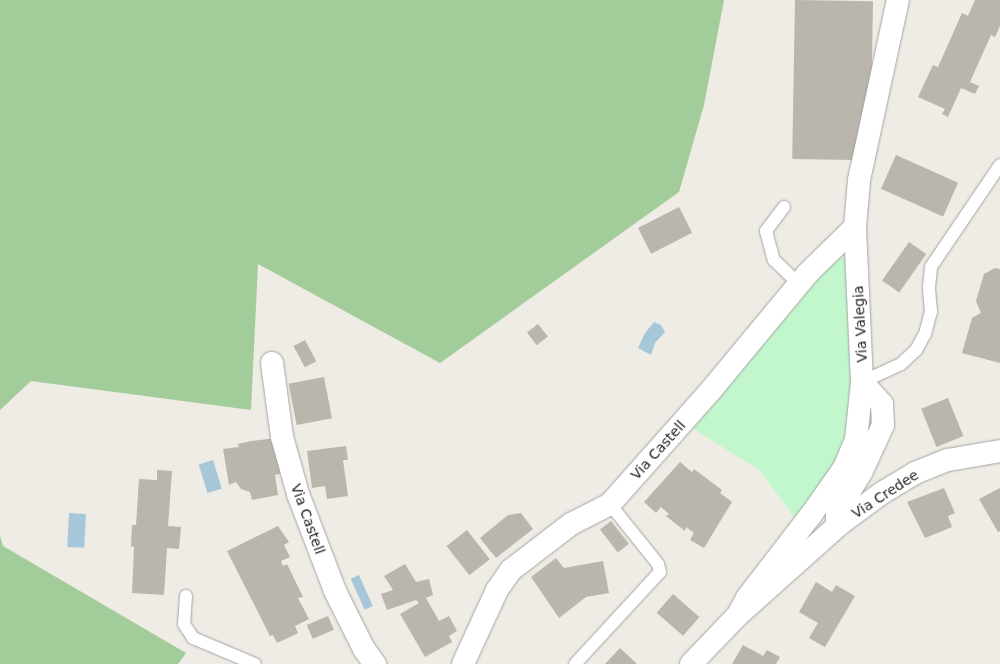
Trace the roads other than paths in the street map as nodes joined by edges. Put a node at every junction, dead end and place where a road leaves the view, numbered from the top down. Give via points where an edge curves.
1 (898, 0) edge
2 (1000, 165) edge
3 (784, 207) dead end
4 (855, 227) junction
5 (799, 284) junction
6 (272, 363) dead end
7 (862, 382) junction
8 (1000, 451) edge
9 (610, 504) junction
10 (841, 523) junction
11 (186, 596) dead end
12 (738, 615) junction
13 (255, 664) edge
14 (375, 664) edge
15 (463, 664) edge
16 (575, 664) edge
17 (691, 664) edge

1 - 4 street, Via Valegia via 859,180
2 - 7 lane via 931,267 931,312 925,334 916,350 901,364
3 - 5 lane via 766,231 774,260
4 - 5 street, Via Castell
4 - 7 street, Via Valegia
5 - 9 street, Via Castell via 712,389
6 - 14 street, Via Castell via 282,437 298,494 335,591 364,649
7 - 10 street, Via Credee via 882,404 883,425 861,473 836,510
7 - 12 street, Via Valegia via 856,440 844,468 747,598
8 - 10 street, Via Credee via 948,460 915,473
9 - 15 street, Via Castell via 571,524 511,570 497,590
9 - 16 lane via 658,564 660,572
10 - 12 street, Via Credee
11 - 13 lane via 184,624 193,638
12 - 17 street

